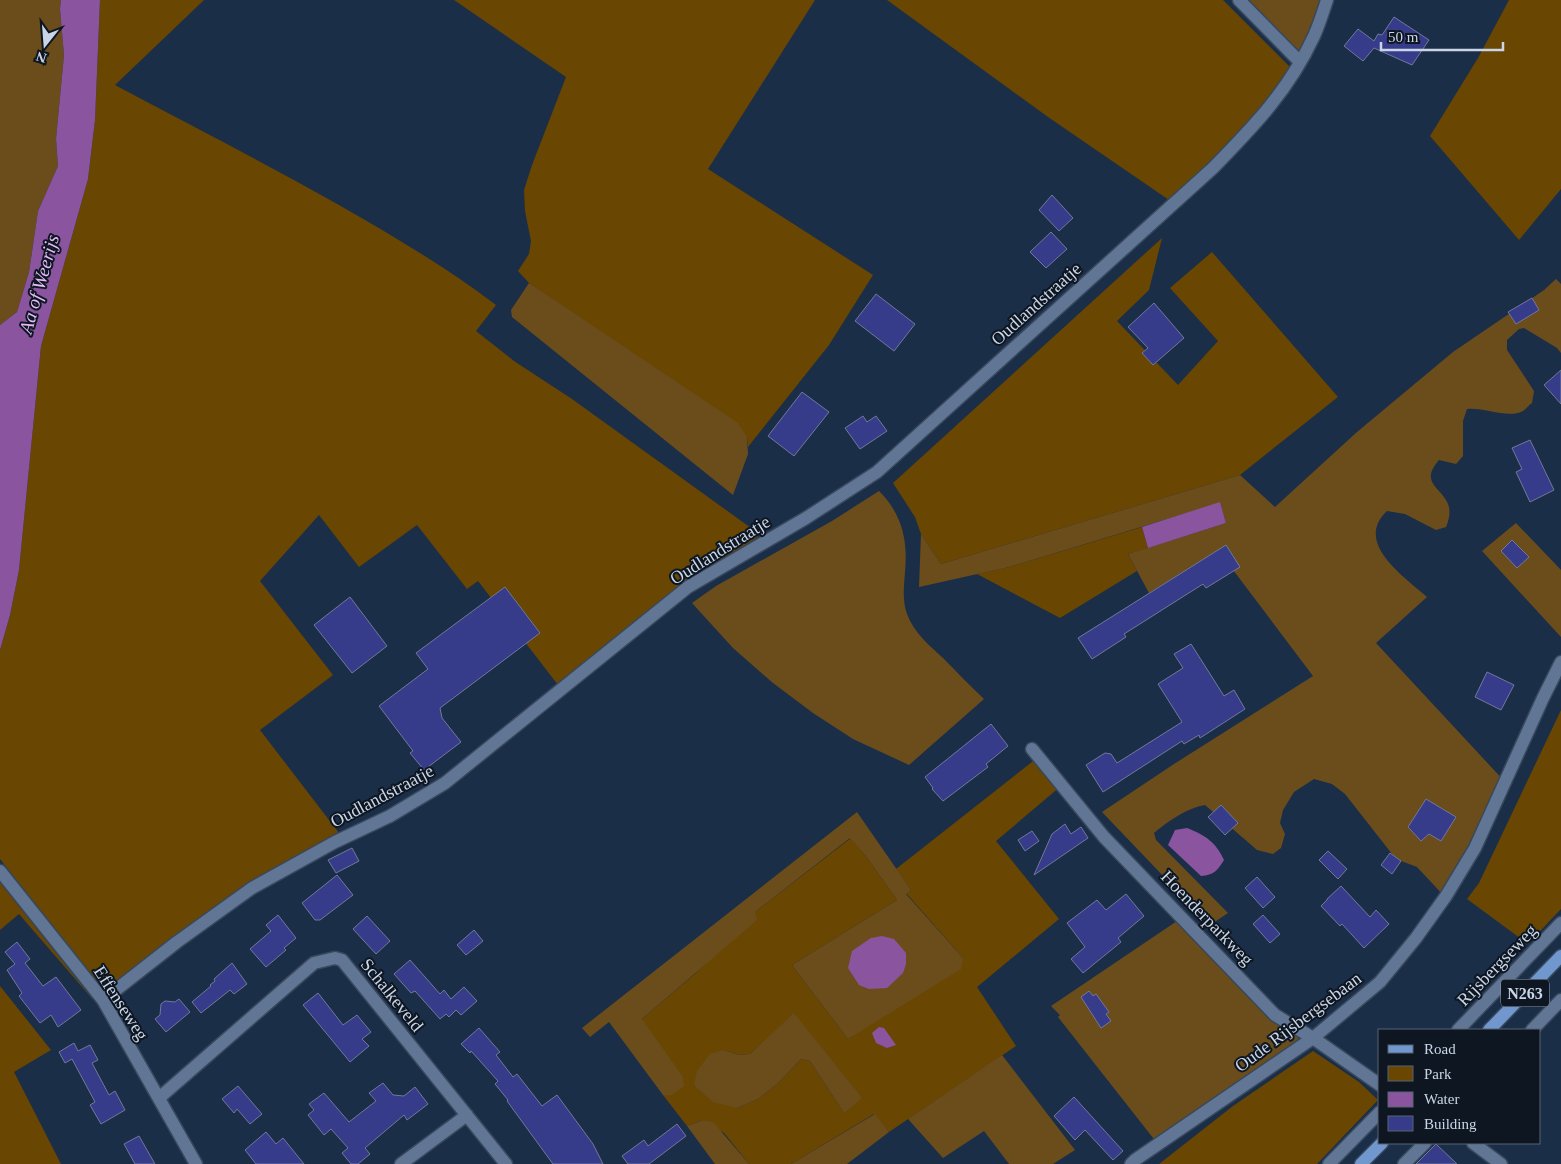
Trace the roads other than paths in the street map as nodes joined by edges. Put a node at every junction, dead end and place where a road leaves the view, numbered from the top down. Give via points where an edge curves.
1 (1240, 0) edge
2 (1327, 0) edge
3 (1300, 62) junction
4 (1561, 662) edge
5 (1032, 749) dead end
6 (0, 871) edge
7 (1561, 923) edge
8 (1561, 956) edge
9 (102, 1000) junction
10 (1561, 1000) edge
11 (1459, 1029) edge
12 (1491, 1029) edge
13 (1533, 1029) edge
14 (1313, 1038) junction
15 (1378, 1084) edge
16 (159, 1098) junction
17 (1378, 1114) edge
18 (467, 1115) junction
19 (1381, 1144) edge
20 (1424, 1144) edge
21 (1474, 1144) edge
22 (196, 1164) edge
23 (401, 1164) edge
24 (506, 1164) edge
25 (1132, 1164) edge
26 (1329, 1164) edge
27 (1361, 1164) edge
28 (1404, 1164) edge
29 (1501, 1164) edge

1 - 3 street
2 - 3 street, Oudlandstraatje via 1315,35
3 - 9 street, Oudlandstraatje via 1283,90 1256,123 1213,168 877,472 688,587 445,783 390,816 252,888
4 - 14 street, Oude Rijsbergsebaan via 1475,848 1446,896 1380,982
5 - 14 street, Hoenderparkweg via 1104,837 1276,1015
6 - 9 street, Effenseweg
7 - 11 street, Rijsbergseweg
8 - 12 main road, N263
9 - 16 street, Effenseweg
10 - 13 street
14 - 15 street, Hoenderparkweg
14 - 25 street, Oude Rijsbergsebaan
16 - 18 street, Schalkeveld via 314,963 335,958 342,960
16 - 22 street, Effenseweg
17 - 26 street
18 - 23 street
18 - 24 street, Schalkeveld
19 - 27 main road
20 - 28 street
21 - 29 street

